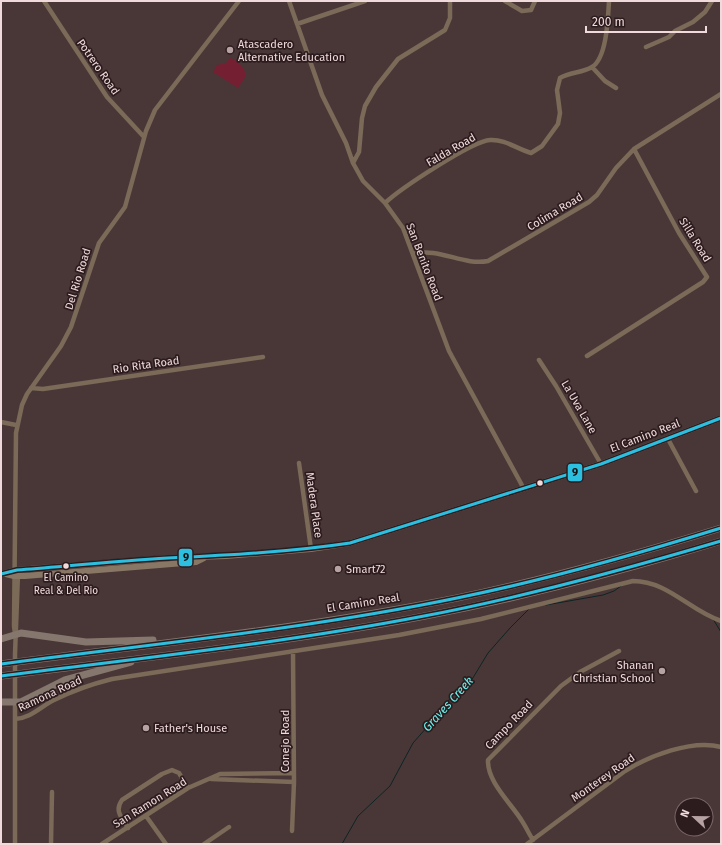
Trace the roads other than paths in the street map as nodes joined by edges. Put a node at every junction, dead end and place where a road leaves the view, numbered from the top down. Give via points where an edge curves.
1 (44, 1) edge
2 (239, 1) edge
3 (289, 1) edge
4 (365, 1) edge
5 (450, 1) edge
6 (505, 1) edge
7 (535, 1) edge
8 (712, 1) edge
9 (609, 4) edge
10 (297, 24) junction
11 (646, 47) dead end
12 (592, 67) junction
13 (616, 88) dead end
14 (721, 94) edge
15 (144, 137) junction
16 (634, 149) junction
17 (353, 163) junction
18 (385, 203) junction
19 (413, 254) junction
20 (587, 356) dead end
21 (263, 357) dead end
22 (539, 360) dead end
23 (31, 388) junction
24 (721, 418) edge
25 (1, 422) edge
26 (16, 425) junction
27 (668, 439) junction
28 (300, 463) dead end
29 (601, 464) junction
30 (524, 489) junction
31 (696, 491) dead end
32 (721, 528) edge
33 (721, 541) edge
34 (311, 549) junction
35 (16, 571) junction
36 (3, 574) edge
37 (721, 621) edge
38 (15, 634) junction
39 (1, 639) edge
40 (186, 639) junction
41 (619, 651) dead end
42 (293, 652) junction
43 (148, 657) junction
44 (1, 664) edge
45 (1, 676) edge
46 (1, 702) edge
47 (15, 703) junction
48 (15, 719) junction
49 (721, 747) edge
50 (294, 774) junction
51 (209, 778) junction
52 (294, 782) junction
53 (188, 788) junction
54 (52, 792) dead end
55 (146, 816) junction
56 (128, 828) junction
57 (229, 828) dead end
58 (292, 831) dead end
59 (533, 840) junction
60 (15, 844) edge
61 (51, 844) edge
62 (102, 844) edge
63 (166, 844) edge
64 (204, 844) edge
65 (527, 844) edge

1 - 15 street, Potrero Road via 107,97
2 - 15 street, Del Rio Road via 161,100
3 - 10 street, San Benito Road
4 - 10 street
5 - 17 street via 450,18 445,30 398,59 376,87 362,112 358,152
6 - 7 street via 525,11 531,10
8 - 11 street via 705,12 693,22
9 - 12 street via 603,51
10 - 17 street, San Benito Road via 322,95
12 - 13 street
12 - 18 street, Falda Road via 560,78 557,90 560,117 542,146 530,152 502,141 482,142 451,158
14 - 16 street, Colima Road
15 - 23 street, Del Rio Road via 125,207 99,243 71,327 61,346
16 - 19 street, Colima Road via 589,202 488,261 474,261 438,253
16 - 20 street, Silla Road via 679,233 708,277
17 - 18 street, San Benito Road via 363,181
18 - 19 street, San Benito Road via 403,228
19 - 30 street, San Benito Road via 449,351
21 - 23 street, Rio Rita Road via 43,389
22 - 29 street, La Uva Lane
23 - 26 street, Del Rio Road
24 - 27 main road, El Camino Real
25 - 26 street
26 - 35 street, Del Rio Road
27 - 29 main road, El Camino Real
27 - 31 street
28 - 34 street, Madera Place
29 - 30 main road, El Camino Real
30 - 34 main road, El Camino Real via 365,539
32 - 40 highway, El Camino Real via 612,561 457,598 357,616
33 - 43 highway via 568,584 459,609 354,628
34 - 35 main road, El Camino Real via 204,558 189,556
35 - 36 main road, El Camino Real
35 - 38 street, Del Rio Road
37 - 42 street, Ramona Road via 659,587 633,581 480,619
38 - 39 highway
38 - 40 highway via 86,642
38 - 47 street, Del Rio Road
40 - 44 highway, El Camino Real
41 - 59 street, Campo Road via 580,672 561,686 488,760 488,768 494,779
42 - 48 street, Ramona Road via 269,653 112,679 72,692 26,717
42 - 50 street, Conejo Road
43 - 45 highway
43 - 47 highway via 65,680
46 - 47 highway
47 - 48 street, Del Rio Road
48 - 60 street, Del Rio Road
49 - 59 street, Monterey Road via 700,745 641,761
50 - 51 street, San Ramon Road via 234,773
50 - 52 street, Conejo Road
51 - 52 street
51 - 53 street, San Ramon Road
52 - 58 street, Conejo Road
53 - 55 street, San Ramon Road
53 - 56 street via 179,773 172,770 122,800 118,812
54 - 61 street
55 - 56 street, San Ramon Road
55 - 63 street
56 - 62 street, San Ramon Road
57 - 64 street
59 - 65 street, Monterey Road

